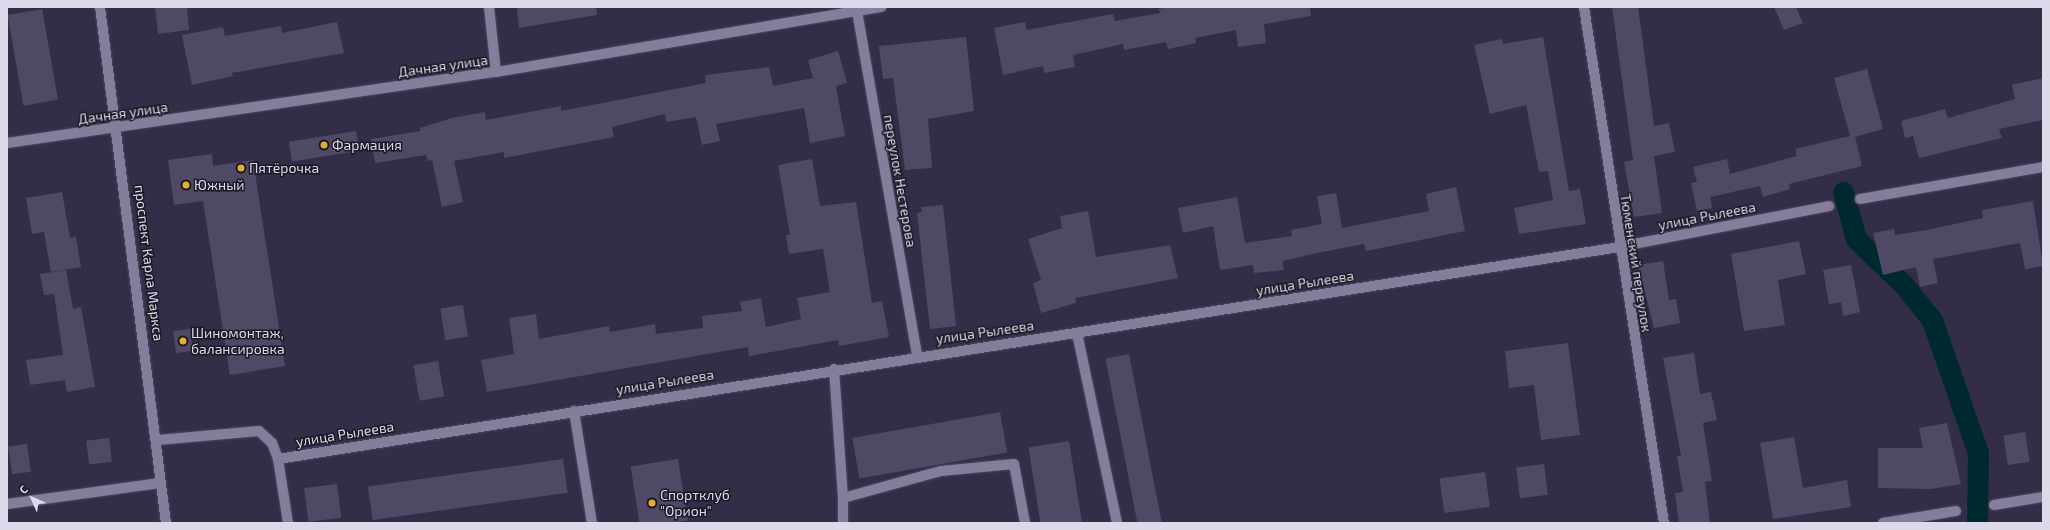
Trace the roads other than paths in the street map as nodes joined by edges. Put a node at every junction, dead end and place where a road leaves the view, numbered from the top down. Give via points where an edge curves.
1 (100, 7) edge
2 (489, 7) edge
3 (882, 7) edge
4 (1584, 7) edge
5 (857, 11) junction
6 (496, 72) junction
7 (118, 128) junction
8 (7, 143) edge
9 (2043, 167) edge
10 (1860, 199) dead end
11 (1829, 206) dead end
12 (1619, 247) junction
13 (1076, 333) junction
14 (916, 356) junction
15 (834, 369) junction
16 (574, 411) junction
17 (158, 440) junction
18 (278, 459) junction
19 (160, 483) junction
20 (2043, 497) edge
21 (843, 498) junction
22 (7, 504) edge
23 (1994, 505) dead end
24 (1956, 511) dead end
25 (166, 523) edge
26 (288, 523) edge
27 (592, 523) edge
28 (843, 523) edge
29 (1024, 523) edge
30 (1117, 523) edge
31 (1664, 523) edge
32 (1883, 523) edge

1 - 7 street, проспект Карла Маркса
2 - 6 street
3 - 5 street, Дачная улица
4 - 12 street, Тюменский переулок
5 - 6 street, Дачная улица
5 - 14 street, переулок Нестерова
6 - 7 street, Дачная улица
7 - 8 street, Дачная улица
7 - 17 street, проспект Карла Маркса
9 - 10 street
11 - 12 street, улица Рылеева
12 - 13 street, улица Рылеева
12 - 31 street, Тюменский переулок
13 - 14 street, улица Рылеева
13 - 30 street
14 - 15 street, улица Рылеева
15 - 16 street, улица Рылеева
15 - 21 street
16 - 18 street, улица Рылеева
16 - 27 street
17 - 18 street via 259,431 272,443
17 - 19 street, проспект Карла Маркса
18 - 26 street
19 - 22 street
19 - 25 street, проспект Карла Маркса
20 - 23 street
21 - 28 street
21 - 29 street via 941,471 1014,464
24 - 32 street

